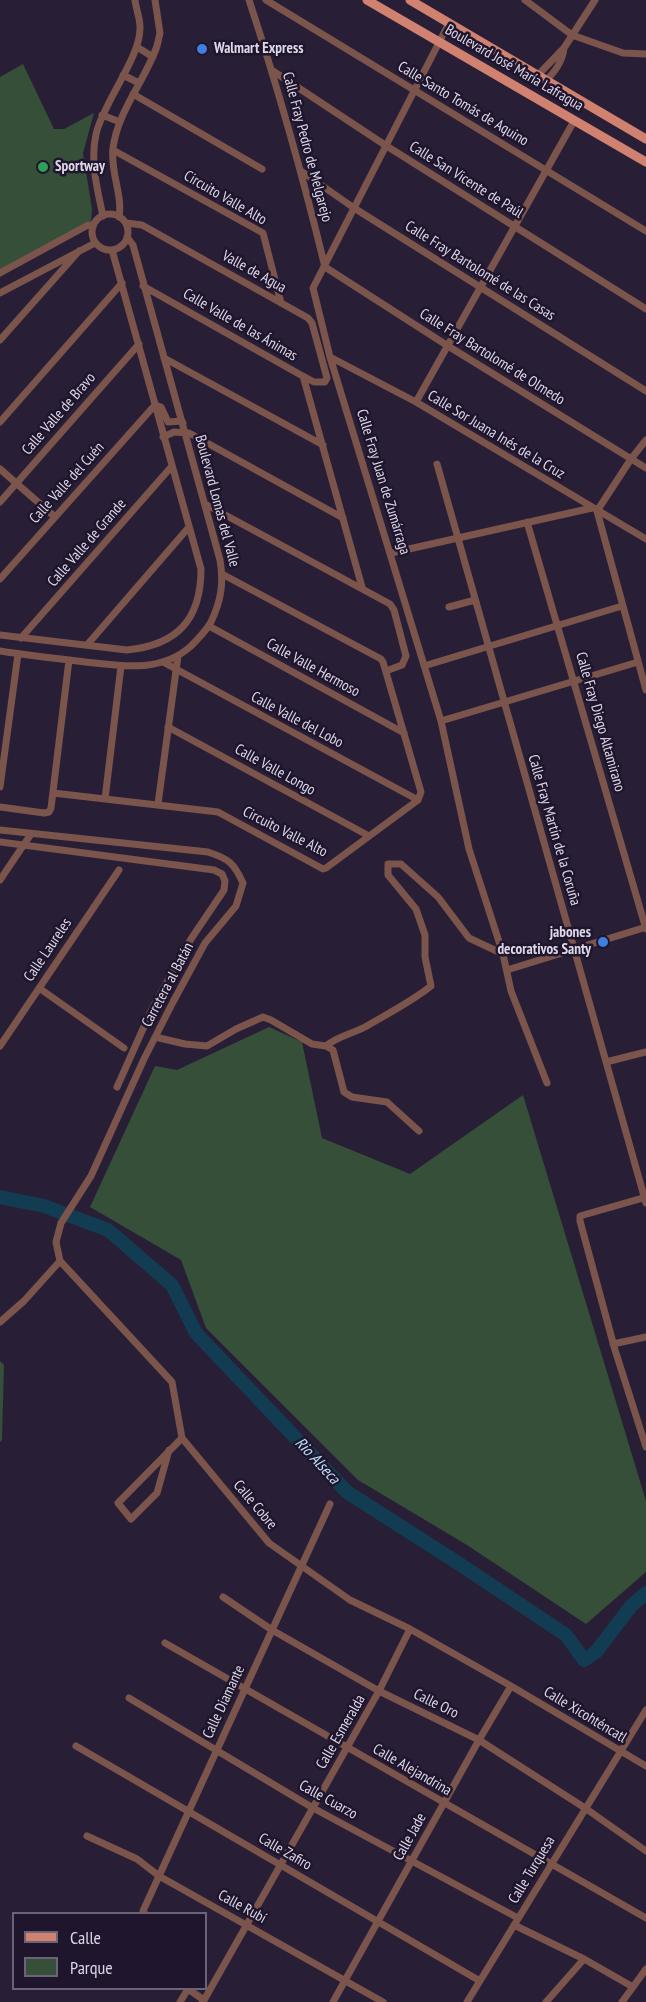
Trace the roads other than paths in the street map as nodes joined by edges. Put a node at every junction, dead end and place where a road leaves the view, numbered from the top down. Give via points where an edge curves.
1 (135, 0) edge
2 (155, 0) edge
3 (249, 0) edge
4 (266, 0) edge
5 (367, 0) edge
6 (410, 0) edge
7 (525, 0) edge
8 (595, 0) edge
9 (448, 23) junction
10 (573, 35) junction
11 (439, 42) junction
12 (136, 47) junction
13 (646, 54) edge
14 (153, 57) junction
15 (273, 71) junction
16 (123, 75) junction
17 (542, 78) junction
18 (139, 83) junction
19 (414, 90) junction
20 (133, 94) junction
21 (102, 115) junction
22 (574, 121) junction
23 (120, 122) junction
24 (646, 139) edge
25 (385, 145) junction
26 (113, 150) junction
27 (646, 162) edge
28 (262, 169) dead end
29 (546, 170) junction
30 (301, 171) junction
31 (354, 208) junction
32 (103, 216) junction
33 (119, 217) junction
34 (126, 223) junction
35 (515, 226) junction
36 (93, 227) junction
37 (646, 231) edge
38 (127, 237) junction
39 (95, 243) junction
40 (112, 250) junction
41 (79, 251) junction
42 (325, 267) junction
43 (0, 273) edge
44 (122, 283) junction
45 (144, 286) junction
46 (481, 287) junction
47 (0, 293) edge
48 (281, 303) junction
49 (646, 309) edge
50 (0, 340) edge
51 (139, 344) junction
52 (447, 346) junction
53 (330, 357) junction
54 (164, 358) junction
55 (303, 376) junction
56 (325, 382) joint
57 (646, 391) edge
58 (416, 402) junction
59 (155, 405) junction
60 (182, 421) junction
61 (0, 422) edge
62 (187, 432) junction
63 (163, 436) junction
64 (646, 440) edge
65 (323, 445) junction
66 (631, 459) junction
67 (437, 464) dead end
68 (172, 466) junction
69 (646, 468) edge
70 (0, 469) edge
71 (16, 484) junction
72 (0, 502) edge
73 (205, 504) junction
74 (594, 509) junction
75 (55, 517) junction
76 (343, 518) junction
77 (527, 522) junction
78 (189, 527) junction
79 (458, 538) junction
80 (646, 539) edge
81 (391, 553) junction
82 (222, 574) junction
83 (0, 579) edge
84 (362, 588) junction
85 (475, 600) junction
86 (622, 606) junction
87 (449, 607) dead end
88 (209, 626) junction
89 (557, 626) junction
90 (0, 635) edge
91 (21, 638) junction
92 (87, 645) junction
93 (488, 646) junction
94 (0, 651) edge
95 (18, 654) junction
96 (178, 656) junction
97 (69, 660) junction
98 (164, 662) junction
99 (638, 662) junction
100 (121, 666) junction
101 (424, 666) junction
102 (176, 669) junction
103 (386, 671) junction
104 (574, 681) junction
105 (646, 690) edge
106 (504, 702) junction
107 (441, 721) junction
108 (168, 727) junction
109 (404, 733) junction
110 (0, 786) edge
111 (53, 793) junction
112 (105, 799) junction
113 (418, 800) junction
114 (158, 804) junction
115 (0, 807) edge
116 (0, 830) edge
117 (31, 834) junction
118 (369, 836) junction
119 (0, 842) edge
120 (23, 845) junction
121 (119, 870) dead end
122 (0, 880) edge
123 (646, 928) edge
124 (574, 950) junction
125 (502, 954) junction
126 (507, 970) junction
127 (39, 988) junction
128 (155, 1038) junction
129 (0, 1046) edge
130 (326, 1046) junction
131 (124, 1048) dead end
132 (133, 1051) junction
133 (646, 1052) edge
134 (144, 1059) junction
135 (606, 1062) junction
136 (547, 1083) dead end
137 (117, 1087) dead end
138 (419, 1131) dead end
139 (645, 1199) edge
140 (60, 1261) junction
141 (0, 1322) edge
142 (646, 1337) edge
143 (614, 1344) junction
144 (182, 1438) junction
145 (646, 1447) edge
146 (169, 1450) junction
147 (330, 1504) dead end
148 (301, 1566) junction
149 (223, 1597) dead end
150 (410, 1629) junction
151 (272, 1630) junction
152 (165, 1643) dead end
153 (511, 1686) junction
154 (244, 1690) junction
155 (379, 1691) junction
156 (129, 1698) dead end
157 (646, 1710) edge
158 (479, 1740) junction
159 (76, 1746) dead end
160 (347, 1748) junction
161 (217, 1750) junction
162 (620, 1751) junction
163 (646, 1766) edge
164 (445, 1804) junction
165 (313, 1808) junction
166 (585, 1808) junction
167 (189, 1812) junction
168 (87, 1836) dead end
169 (646, 1851) edge
170 (412, 1862) junction
171 (551, 1864) junction
172 (280, 1865) junction
173 (159, 1876) junction
174 (144, 1912) edge
175 (646, 1918) edge
176 (516, 1921) junction
177 (378, 1922) junction
178 (246, 1925) junction
179 (584, 1959) junction
180 (646, 1969) edge
181 (345, 1981) junction
182 (480, 1981) junction
183 (633, 1987) junction
184 (189, 1990) edge
185 (203, 2002) edge
186 (333, 2002) edge
187 (383, 2002) edge
188 (467, 2002) edge
189 (546, 2002) edge
190 (622, 2002) edge

1 - 12 street via 141,26
2 - 14 street via 160,33
3 - 15 street, Calle Fray Pedro de Melgarejo
4 - 19 street, Calle Santo Tomás de Aquino
5 - 11 main road, Boulevard José María Lafragua
6 - 9 main road, Boulevard José María Lafragua
7 - 10 street
8 - 10 street
9 - 11 street, Calle Fray Juan de Zumárraga
9 - 17 main road, Boulevard José María Lafragua
10 - 13 street via 623,53
10 - 17 street via 550,76
11 - 19 street, Calle Fray Juan de Zumárraga
11 - 22 main road, Boulevard José María Lafragua
12 - 14 street
12 - 16 street
14 - 18 street
15 - 25 street, Calle San Vicente de Paúl
15 - 30 street, Calle Fray Pedro de Melgarejo
16 - 18 street
16 - 21 street
17 - 24 main road, Boulevard José María Lafragua
18 - 20 street
19 - 25 street, Calle Fray Juan de Zumárraga
19 - 29 street, Calle Santo Tomás de Aquino
20 - 23 street
20 - 28 street
21 - 23 street
21 - 32 street via 93,164
22 - 27 main road, Boulevard José María Lafragua
22 - 29 street
23 - 26 street
25 - 31 street, Calle Fray Juan de Zumárraga
25 - 35 street, Calle San Vicente de Paúl
26 - 33 street
26 - 48 street, Circuito Valle Alto via 263,233
29 - 35 street
29 - 37 street, Calle Santo Tomás de Aquino
30 - 31 street, Calle Fray Bartolomé de las Casas
30 - 42 street, Calle Fray Pedro de Melgarejo
31 - 42 street, Calle Fray Juan de Zumárraga
31 - 46 street, Calle Fray Bartolomé de las Casas
32 - 33 street
32 - 36 street
33 - 34 street
34 - 38 street
34 - 48 street, Valle de Agua via 142,225
35 - 46 street
35 - 49 street, Calle San Vicente de Paúl
36 - 39 street
36 - 43 street via 88,225
38 - 40 street
38 - 45 street, Boulevard Lomas del Valle via 133,245
39 - 40 street
39 - 41 street
40 - 44 street
41 - 47 street
41 - 50 street
42 - 52 street, Calle Fray Bartolomé de Olmedo
42 - 53 street, Calle Fray Juan de Zumárraga via 313,288
44 - 51 street
44 - 61 street
45 - 54 street, Boulevard Lomas del Valle
45 - 55 street, Calle Valle de las Ánimas
46 - 52 street
46 - 57 street, Calle Fray Bartolomé de las Casas
48 - 56 street, Valle de Agua via 312,323
51 - 59 street
51 - 71 street, Calle Valle de Bravo
52 - 58 street
52 - 66 street, Calle Fray Bartolomé de Olmedo
53 - 58 street, Calle Sor Juana Inés de la Cruz
53 - 81 street, Calle Fray Juan de Zumárraga
54 - 60 street, Boulevard Lomas del Valle
54 - 65 street
55 - 56 street, Calle Valle de las Ánimas
55 - 65 street
58 - 74 street, Calle Sor Juana Inés de la Cruz
59 - 60 street via 161,407 168,422
59 - 63 street
59 - 75 street, Calle Valle del Cuén
60 - 62 street, Boulevard Lomas del Valle
62 - 63 street
62 - 73 street, Boulevard Lomas del Valle
62 - 76 street
63 - 68 street
64 - 66 street
65 - 76 street
66 - 69 street, Calle Fray Bartolomé de Olmedo
66 - 74 street
67 - 79 street, Calle Fray Martín de la Coruña
68 - 78 street
68 - 91 street, Calle Valle de Grande
70 - 71 street
71 - 72 street, Calle Valle de Bravo
71 - 75 street
73 - 82 street, Boulevard Lomas del Valle
73 - 84 street
74 - 77 street
74 - 80 street, Calle Sor Juana Inés de la Cruz
74 - 86 street
75 - 83 street, Calle Valle del Cuén
76 - 84 street
77 - 79 street
77 - 89 street, Calle Fray Diego Altamirano
78 - 92 street
78 - 92 street via 201,569 201,587 198,602 181,629 147,648
79 - 81 street
79 - 85 street, Calle Fray Martín de la Coruña
81 - 101 street, Calle Fray Juan de Zumárraga
82 - 88 street, Boulevard Lomas del Valle via 221,593
82 - 103 street via 383,662
84 - 103 street via 394,610 406,656 402,665
85 - 87 street
85 - 93 street, Calle Fray Martín de la Coruña
86 - 89 street
86 - 99 street
88 - 96 street, Boulevard Lomas del Valle
88 - 109 street, Calle Valle Hermoso
89 - 93 street
89 - 104 street, Calle Fray Diego Altamirano
90 - 91 street
91 - 92 street
93 - 101 street
93 - 106 street, Calle Fray Martín de la Coruña
94 - 95 street, Boulevard Lomas del Valle
95 - 97 street, Boulevard Lomas del Valle
95 - 110 street
96 - 98 street, Boulevard Lomas del Valle
96 - 102 street
97 - 100 street, Boulevard Lomas del Valle
97 - 111 street
98 - 100 street, Boulevard Lomas del Valle
98 - 102 street, Calle Valle del Lobo
99 - 104 street
99 - 105 street
100 - 112 street
101 - 107 street, Calle Fray Juan de Zumárraga
102 - 108 street
102 - 113 street, Calle Valle del Lobo
103 - 109 street
104 - 106 street
104 - 123 street, Calle Fray Diego Altamirano
106 - 107 street
106 - 124 street, Calle Fray Martín de la Coruña
107 - 125 street, Calle Fray Juan de Zumárraga via 469,849
108 - 114 street
108 - 118 street, Calle Valle Longo
109 - 113 street via 421,792
111 - 112 street, Circuito Valle Alto
111 - 115 street via 49,812
112 - 114 street, Circuito Valle Alto
113 - 118 street, Circuito Valle Alto
114 - 118 street, Circuito Valle Alto via 218,812 322,869
116 - 117 street, Carretera al Batán
117 - 120 street
117 - 128 street, Carretera al Batán via 208,852 236,867 243,883 236,906 205,944
119 - 120 street
120 - 122 street
120 - 132 street via 222,874 224,890 191,939
121 - 127 street, Calle Laureles
123 - 124 street
124 - 126 street
124 - 135 street, Calle Fray Martín de la Coruña
125 - 126 street, Calle Fray Juan de Zumárraga
125 - 130 street via 469,938 438,897 401,864 388,864 388,875 416,909 425,935 431,986
126 - 136 street, Calle Fray Juan de Zumárraga
127 - 129 street, Calle Laureles
127 - 131 street
128 - 130 street via 207,1046 263,1017 312,1044
128 - 134 street, Carretera al Batán
130 - 138 street via 333,1050 344,1092 387,1101
132 - 134 street
132 - 137 street
133 - 135 street
134 - 140 street, Carretera al Batán via 91,1176 61,1223 56,1242
135 - 139 street, Calle Fray Martín de la Coruña
139 - 143 street via 580,1216
140 - 141 street
140 - 144 street, Calle Cobre via 172,1382
142 - 143 street
143 - 145 street
144 - 146 street
144 - 148 street, Calle Cobre via 268,1543
146 - 146 street via 118,1503 131,1519 157,1492
147 - 148 street, Calle Diamante
148 - 150 street, Calle Cobre via 350,1600
148 - 151 street, Calle Diamante
149 - 151 street, Calle Oro
150 - 153 street, Calle Cobre
150 - 155 street, Calle Esmeralda
151 - 154 street, Calle Diamante
151 - 155 street, Calle Oro
152 - 154 street, Calle Alejandrina
153 - 158 street, Calle Jade
153 - 162 street, Calle Xicohténcatl
154 - 160 street, Calle Alejandrina
154 - 161 street, Calle Diamante
155 - 158 street, Calle Oro
155 - 160 street, Calle Esmeralda
156 - 161 street, Calle Cuarzo
157 - 162 street, Calle Turquesa
158 - 164 street, Calle Jade
158 - 166 street, Calle Oro
159 - 167 street, Calle Zafiro
160 - 164 street, Calle Alejandrina
160 - 165 street, Calle Esmeralda
161 - 165 street, Calle Cuarzo
161 - 167 street, Calle Diamante
162 - 163 street, Calle Xicohténcatl
162 - 166 street, Calle Turquesa
164 - 170 street, Calle Jade
164 - 171 street, Calle Alejandrina
165 - 170 street, Calle Cuarzo
165 - 172 street, Calle Esmeralda
166 - 169 street, Calle Oro
166 - 171 street, Calle Turquesa
167 - 172 street, Calle Zafiro
167 - 173 street, Calle Diamante
168 - 173 street, Calle Rubí via 137,1859
170 - 176 street, Calle Cuarzo
170 - 177 street, Calle Jade
171 - 175 street, Calle Alejandrina
171 - 176 street, Calle Turquesa
172 - 177 street, Calle Zafiro
172 - 178 street, Calle Esmeralda
173 - 174 street, Calle Diamante
173 - 178 street, Calle Rubí
176 - 179 street, Calle Cuarzo
176 - 182 street, Calle Turquesa
177 - 181 street, Calle Jade
177 - 182 street, Calle Zafiro
178 - 181 street, Calle Rubí
178 - 185 street, Calle Esmeralda
179 - 183 street, Calle Cuarzo
179 - 189 street
180 - 183 street
181 - 186 street, Calle Jade
181 - 187 street, Calle Rubí
182 - 188 street, Calle Turquesa
183 - 190 street
184 - 185 street

